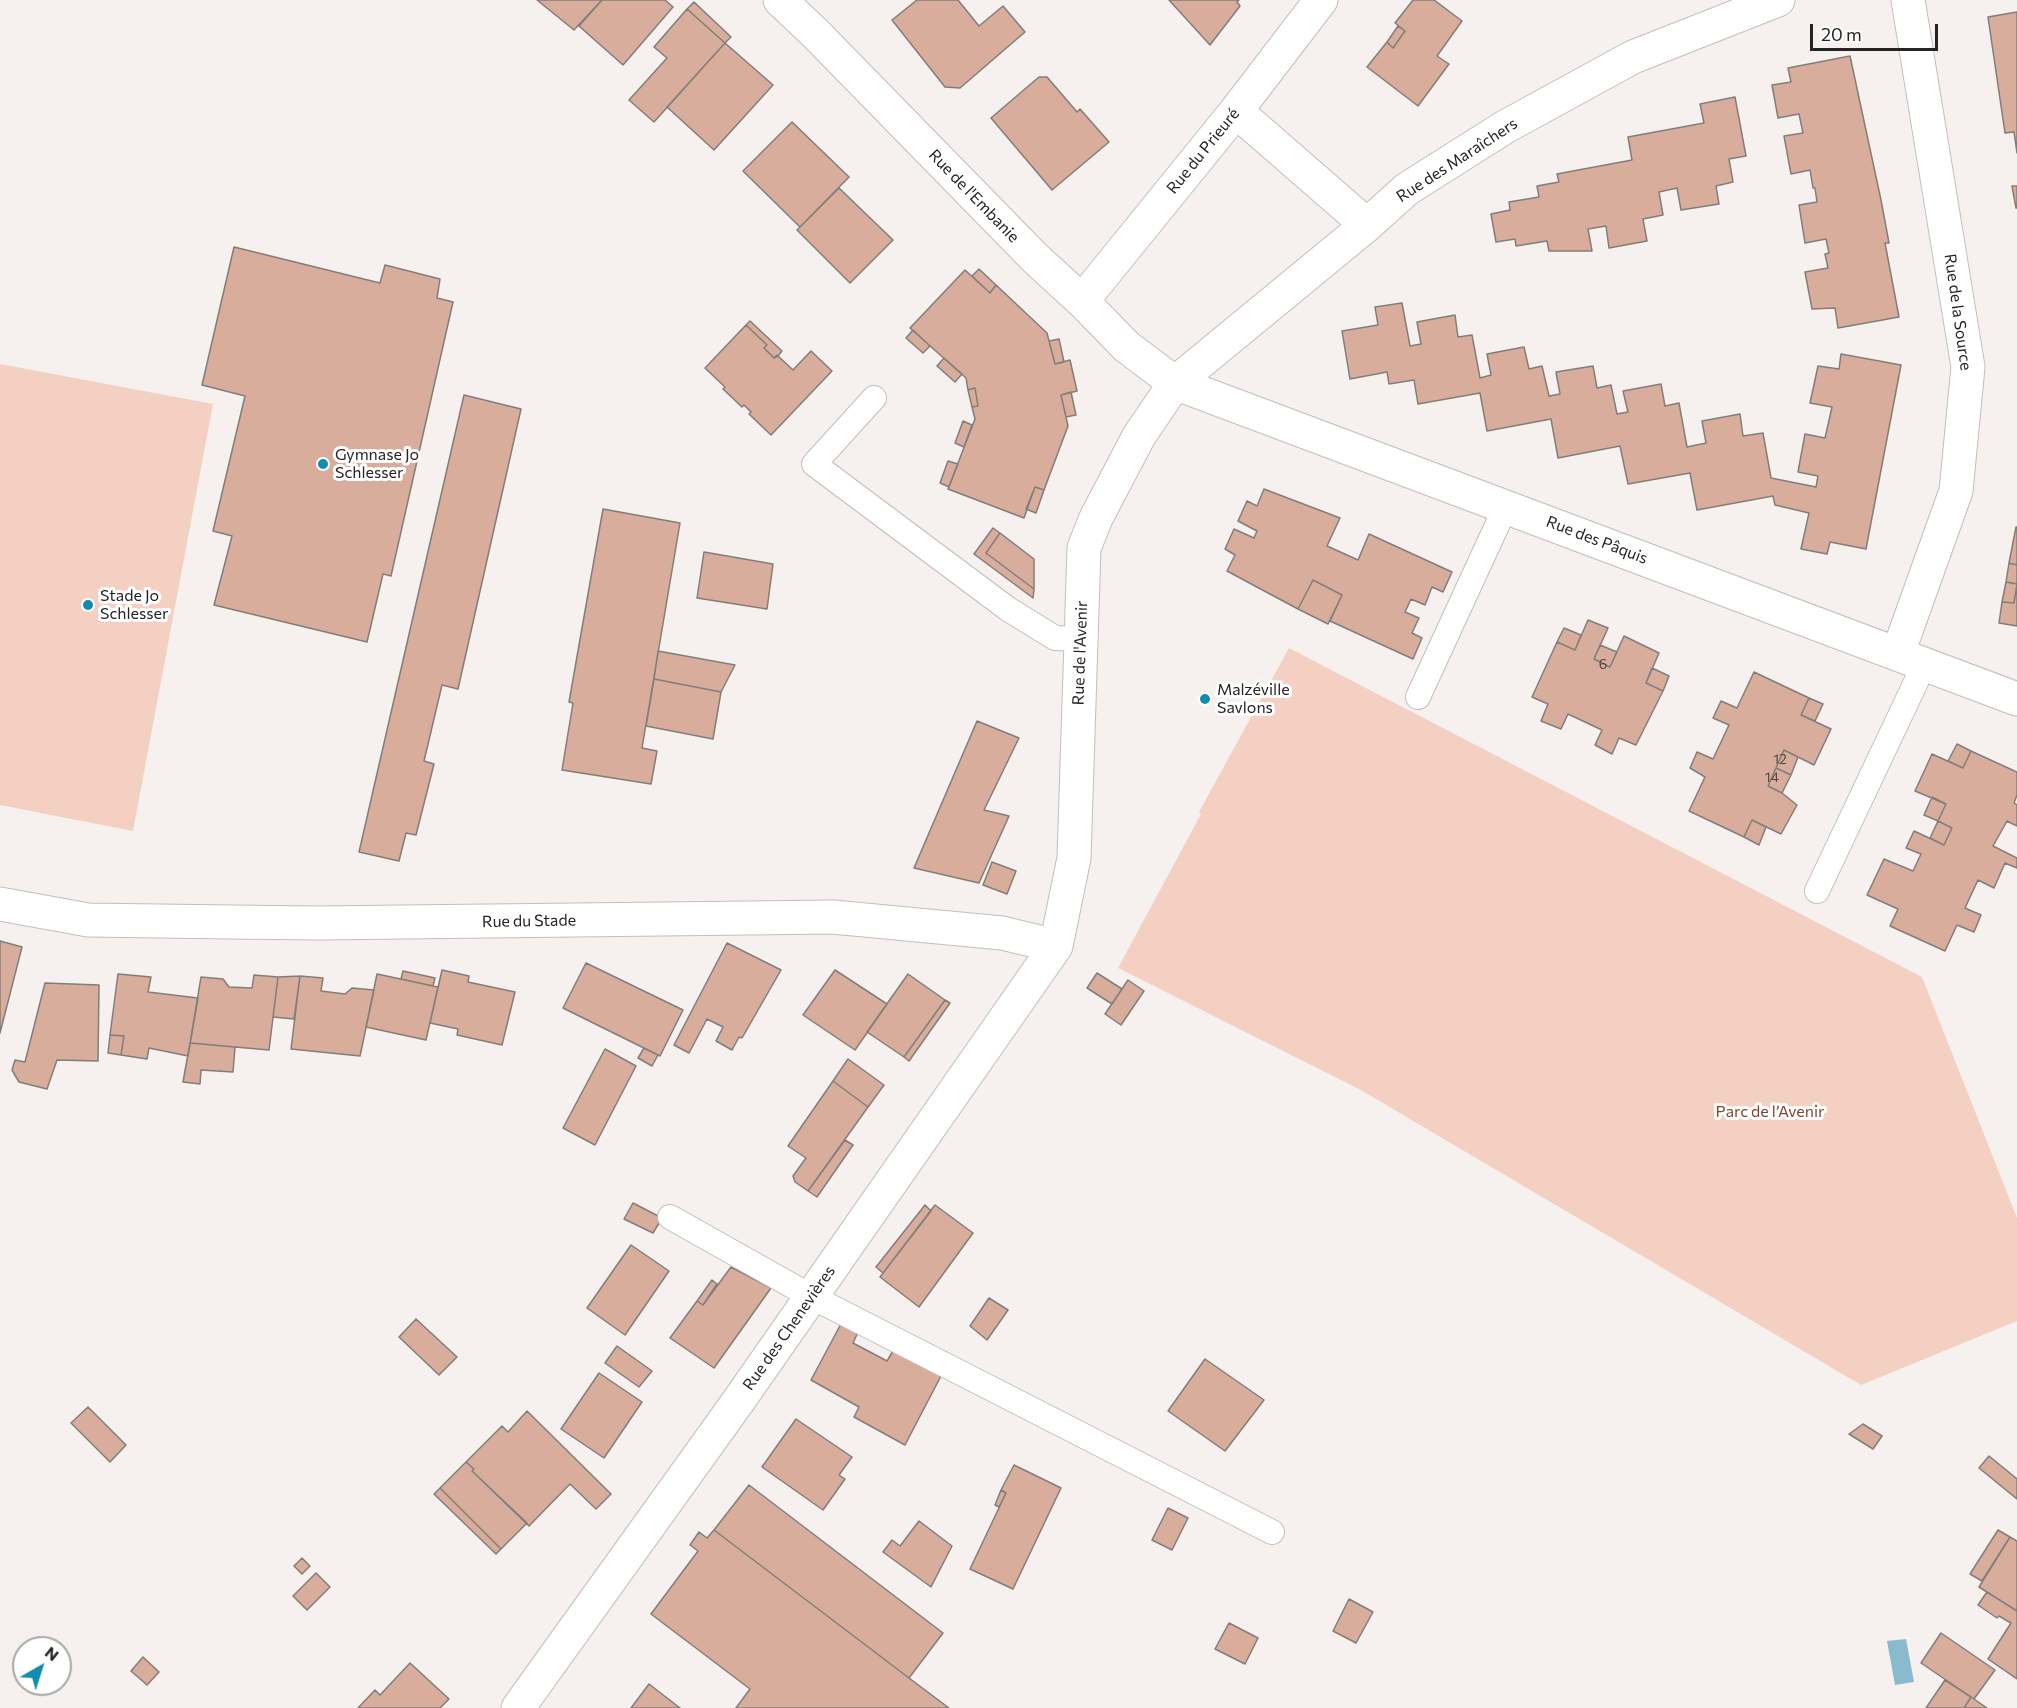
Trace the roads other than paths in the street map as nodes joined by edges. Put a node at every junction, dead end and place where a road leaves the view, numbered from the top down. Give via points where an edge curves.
1 (780, 0) edge
2 (1321, 0) edge
3 (1778, 0) edge
4 (1908, 0) edge
5 (1236, 111) junction
6 (1367, 225) junction
7 (1082, 301) junction
8 (1176, 383) junction
9 (874, 398) dead end
10 (1506, 506) junction
11 (1081, 639) junction
12 (1911, 658) junction
13 (1418, 697) dead end
14 (2017, 699) edge
15 (1816, 891) dead end
16 (0, 904) edge
17 (1056, 946) junction
18 (670, 1216) dead end
19 (812, 1297) junction
20 (1272, 1532) dead end
21 (518, 1708) edge

1 - 7 street, Rue de l'Embanie
2 - 5 street, Rue du Prieuré
3 - 6 street, Rue des Maraîchers via 1633,57 1525,116 1407,189
4 - 12 street, Rue de la Source via 1968,367 1956,491
5 - 6 street
5 - 7 street, Rue du Prieuré
6 - 8 street, Rue des Maraîchers
7 - 8 street, Rue de l'Embanie via 1127,347
8 - 10 street, Rue des Pâquis
8 - 11 street, Rue de l'Avenir via 1139,436 1084,548
9 - 11 lane via 814,464 1008,609 1055,638
10 - 12 street, Rue des Pâquis
10 - 13 lane
11 - 17 street, Rue de l'Avenir via 1074,858
12 - 14 street, Rue des Pâquis
12 - 15 lane
16 - 17 street, Rue du Stade via 88,920 148,921 833,917 1002,933
17 - 19 street, Rue des Chenevières
18 - 19 lane
19 - 20 lane
19 - 21 street, Rue des Chenevières

